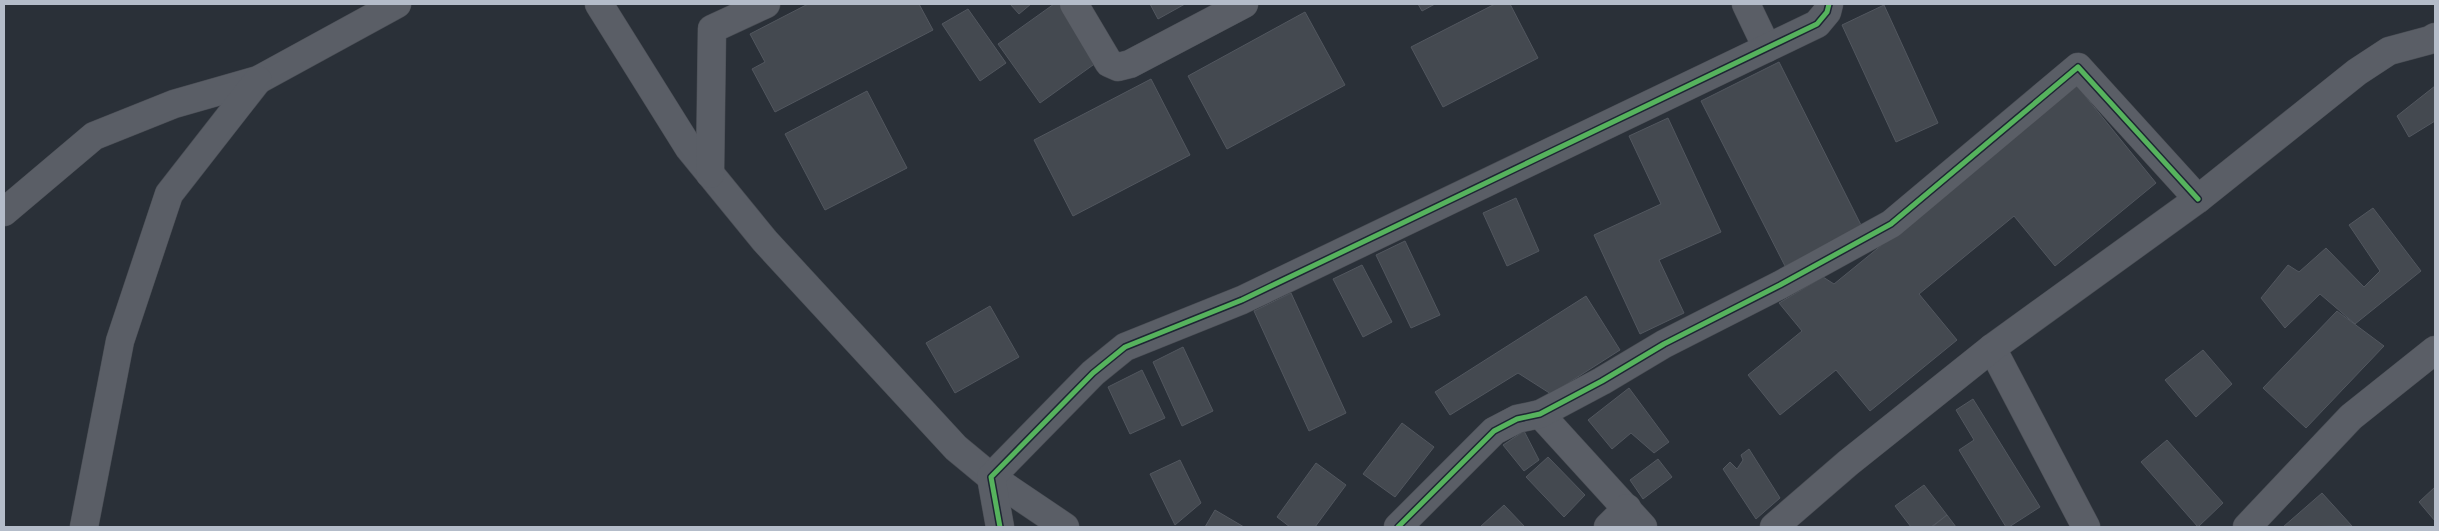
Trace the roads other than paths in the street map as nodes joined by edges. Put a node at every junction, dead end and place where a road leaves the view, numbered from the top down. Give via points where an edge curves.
1 (397, 4) edge
2 (599, 4) edge
3 (766, 4) edge
4 (1074, 4) edge
5 (1244, 4) edge
6 (1746, 4) edge
7 (1829, 4) edge
8 (2435, 37) edge
9 (1767, 48) junction
10 (258, 80) junction
11 (710, 174) junction
12 (2198, 199) junction
13 (4, 212) edge
14 (1992, 348) junction
15 (2435, 350) edge
16 (1540, 414) junction
17 (990, 477) junction
18 (1635, 518) edge
19 (2075, 523) edge
20 (84, 527) edge
21 (1000, 527) edge
22 (1065, 527) edge
23 (1398, 527) edge
24 (1608, 527) edge
25 (1774, 527) edge
26 (2247, 527) edge

1 - 10 street
2 - 11 street via 689,148
3 - 11 street via 712,29
4 - 5 street via 1109,63 1118,67 1130,64
6 - 9 street
7 - 9 street via 1817,24
8 - 12 street via 2389,51 2357,72
9 - 17 street via 1242,300 1125,346 1093,373
10 - 13 street via 174,104 94,136
10 - 20 street via 169,194 120,341
11 - 17 street via 764,241 956,448
12 - 14 street
12 - 16 street via 2078,67 1891,224 1664,344
14 - 19 street
14 - 25 street via 1848,463
15 - 26 street via 2351,417
16 - 18 street
16 - 23 street via 1518,419 1494,431
17 - 21 street
17 - 22 street
18 - 24 street

